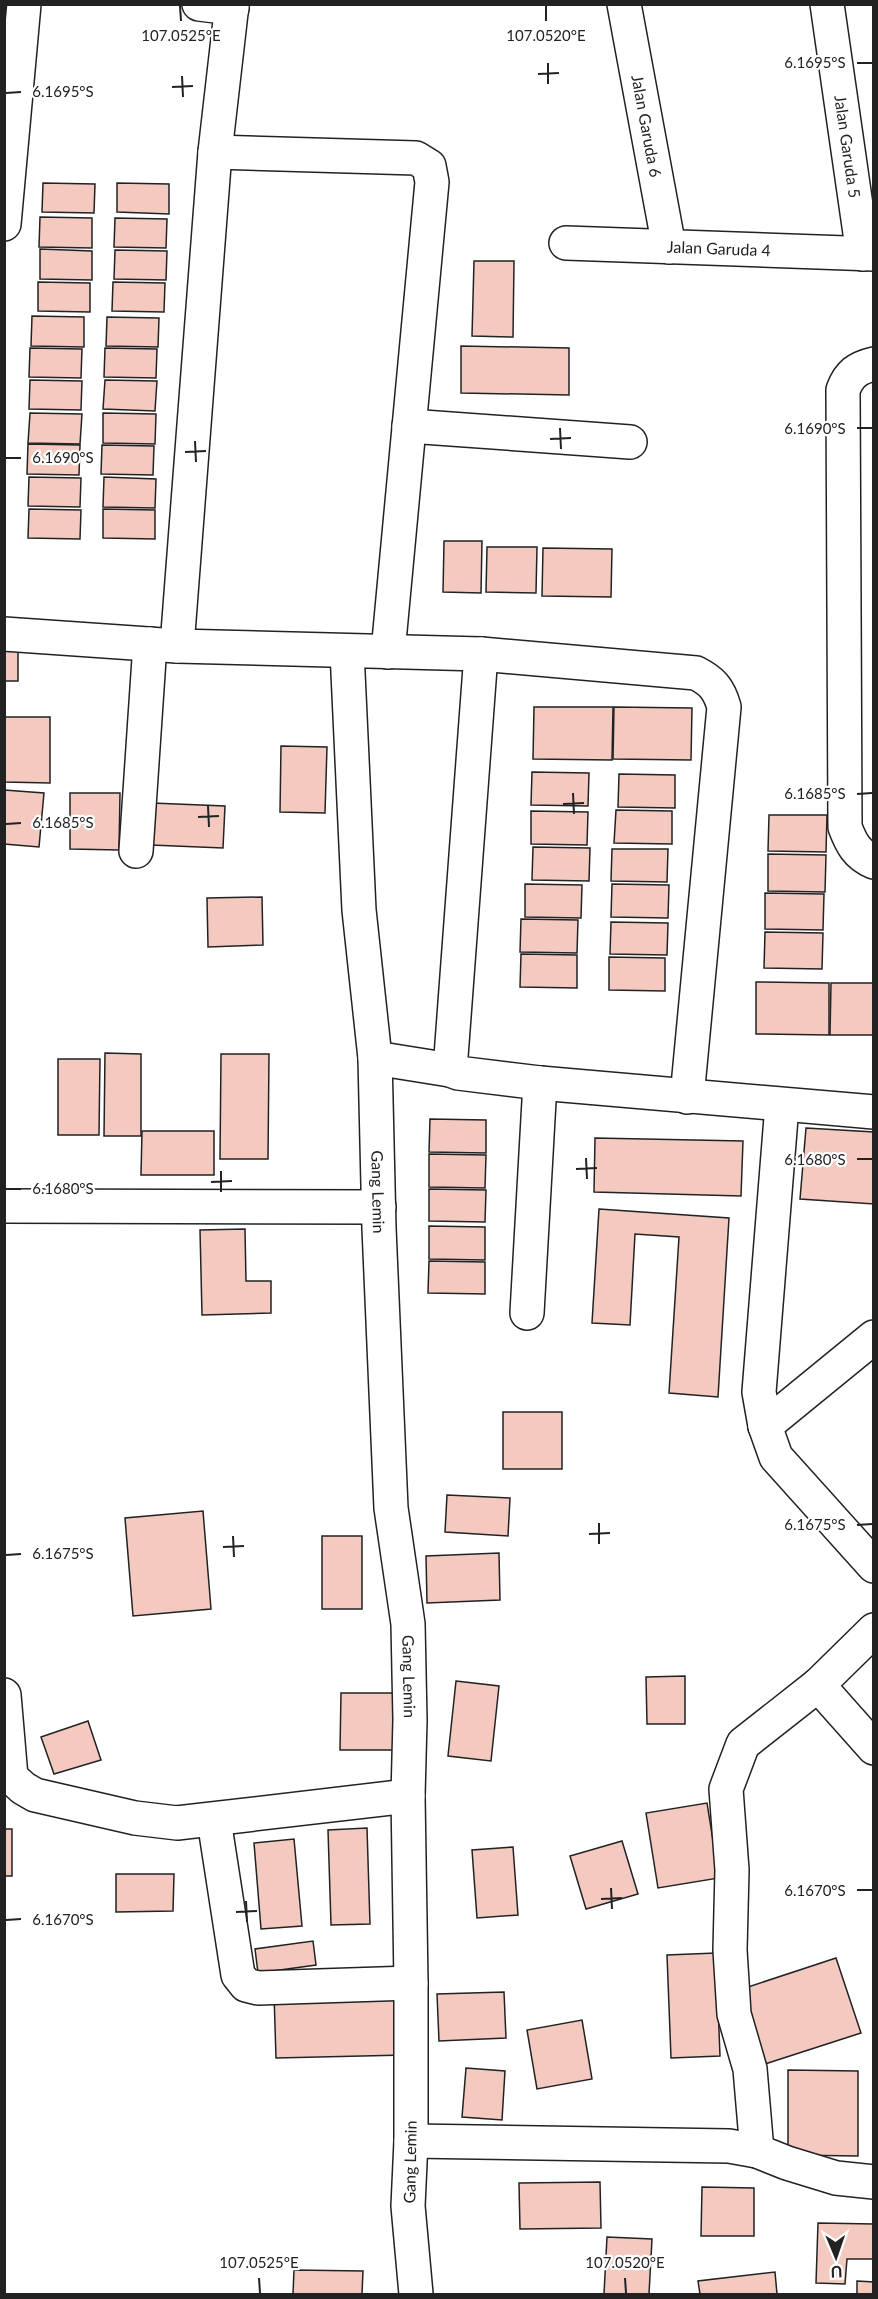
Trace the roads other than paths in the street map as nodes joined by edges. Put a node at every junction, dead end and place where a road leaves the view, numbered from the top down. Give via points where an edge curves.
1 (24, 4) edge
2 (199, 4) edge
3 (624, 4) edge
4 (826, 4) edge
5 (232, 6) edge
6 (215, 152) junction
7 (4, 224) edge
8 (566, 243) dead end
9 (669, 247) junction
10 (868, 254) edge
11 (873, 364) edge
12 (409, 426) junction
13 (630, 442) dead end
14 (4, 634) edge
15 (164, 645) junction
16 (347, 651) junction
17 (388, 652) junction
18 (481, 654) junction
19 (136, 850) dead end
20 (873, 862) edge
21 (375, 1058) junction
22 (450, 1070) junction
23 (540, 1083) junction
24 (687, 1097) junction
25 (782, 1105) junction
26 (873, 1112) edge
27 (4, 1206) edge
28 (379, 1207) junction
29 (527, 1313) dead end
30 (873, 1337) edge
31 (765, 1426) junction
32 (873, 1566) edge
33 (873, 1630) edge
34 (818, 1685) junction
35 (4, 1695) edge
36 (873, 1748) edge
37 (408, 1796) junction
38 (214, 1820) junction
39 (411, 1983) junction
40 (411, 2141) junction
41 (757, 2151) junction
42 (873, 2182) edge
43 (416, 2295) edge

1 - 7 street
2 - 5 street
3 - 9 street, Jalan Garuda 6
4 - 10 street, Jalan Garuda 5
5 - 6 street
6 - 12 street via 416,158 429,166 432,182
6 - 15 street
8 - 9 street, Jalan Garuda 4
9 - 10 street, Jalan Garuda 4
11 - 20 street via 853,372 843,390 845,827 851,843
12 - 13 street
12 - 17 street
14 - 15 street
15 - 16 street
15 - 19 street
16 - 17 street
16 - 21 street, Gang Lemin via 359,910
17 - 18 street
18 - 22 street
18 - 24 street via 696,673 714,684 721,697 724,707
21 - 22 street
21 - 28 street, Gang Lemin
22 - 23 street
23 - 24 street
23 - 29 street
24 - 25 street
25 - 26 street
25 - 31 street via 759,1392
27 - 28 street
28 - 37 street, Gang Lemin via 391,1508 408,1624
30 - 31 street
31 - 32 street via 776,1458
33 - 34 street
34 - 36 street
34 - 41 street via 743,1744 726,1789 732,1870 730,1950 734,2014 750,2069
35 - 38 street via 11,1777 35,1796 156,1821
37 - 38 street
37 - 39 street, Gang Lemin
38 - 39 street via 238,1976 246,1985 258,1988
39 - 40 street, Gang Lemin
40 - 41 street via 729,2146
40 - 43 street, Gang Lemin via 408,2206
41 - 42 street via 836,2178

